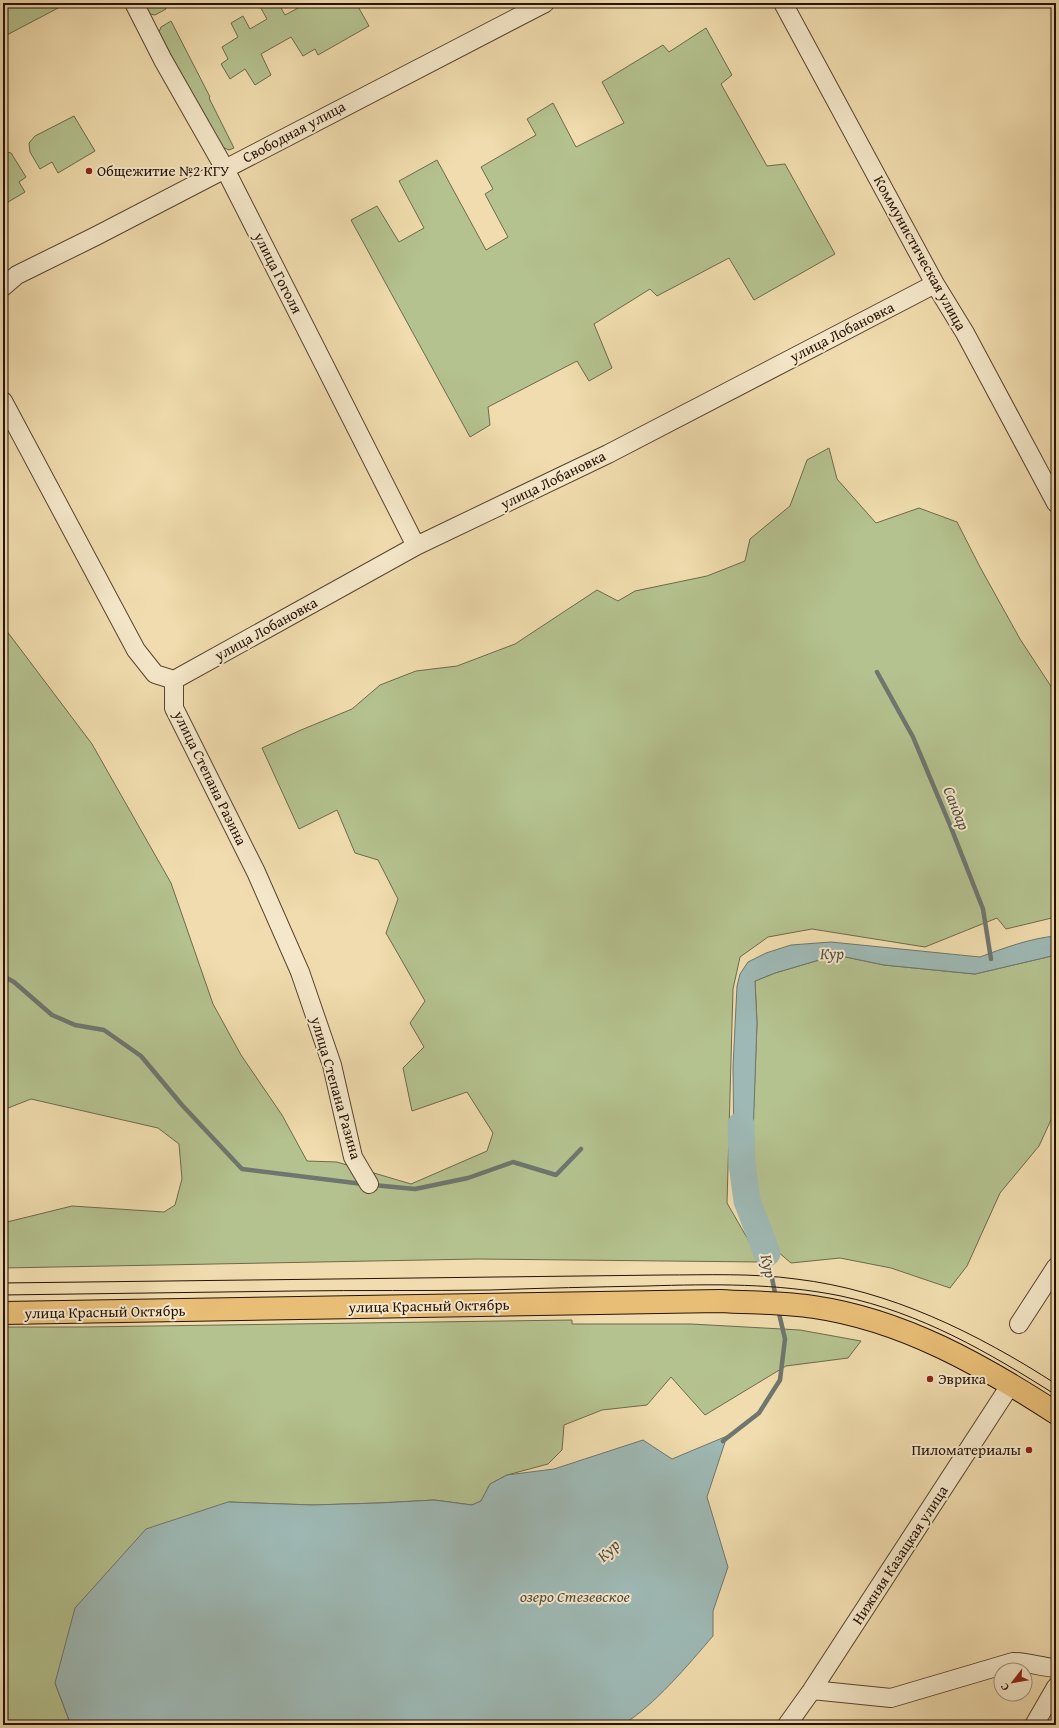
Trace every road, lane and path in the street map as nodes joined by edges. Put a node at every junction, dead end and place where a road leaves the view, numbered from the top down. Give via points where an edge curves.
1 (134, 3) edge
2 (545, 3) edge
3 (783, 3) edge
4 (225, 169) junction
5 (935, 284) junction
6 (3, 287) edge
7 (3, 401) edge
8 (1056, 503) edge
9 (416, 546) junction
10 (174, 680) junction
11 (369, 1184) dead end
12 (1056, 1266) edge
13 (3, 1314) edge
14 (1019, 1324) dead end
15 (1011, 1384) junction
16 (1056, 1413) edge
17 (1056, 1668) edge
18 (1056, 1687) edge
19 (812, 1690) junction
20 (787, 1725) edge
21 (1034, 1725) edge

1 - 4 street, улица Гоголя
2 - 4 street, Свободная улица
3 - 5 street, Коммунистическая улица
4 - 6 street, Свободная улица via 17,275
4 - 9 street, улица Гоголя
5 - 8 street, Коммунистическая улица via 965,333
5 - 9 street, улица Лобановка via 608,454
7 - 10 street via 136,650 155,674
9 - 10 street, улица Лобановка
10 - 11 street, улица Степана Разина via 174,708 256,872 300,972 332,1065 352,1157
12 - 14 street
13 - 15 main road, улица Красный Октябрь via 720,1301 814,1307 900,1330 940,1346
15 - 16 main road, улица Красный Октябрь
15 - 19 street, Нижняя Казацкая улица
17 - 19 street via 1041,1667 1028,1662 1013,1662 892,1698
18 - 21 street
19 - 20 street, Нижняя Казацкая улица

